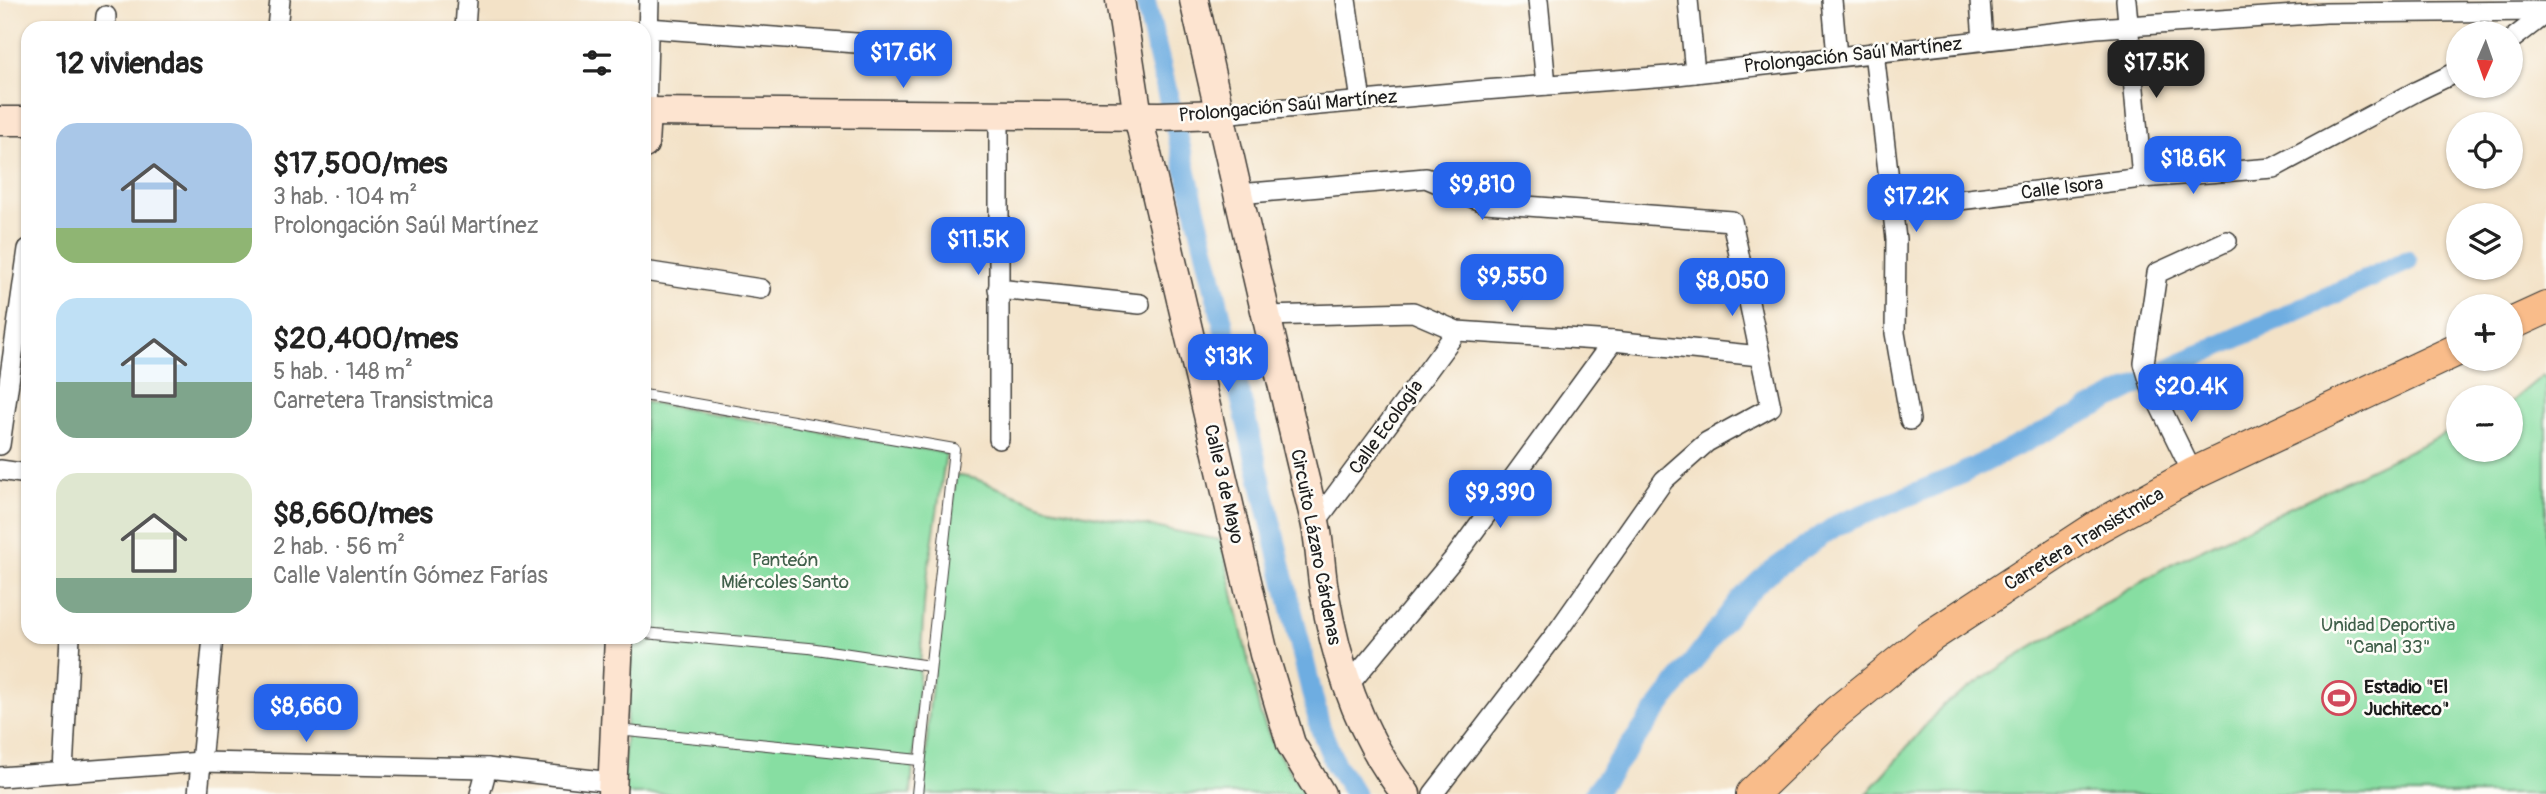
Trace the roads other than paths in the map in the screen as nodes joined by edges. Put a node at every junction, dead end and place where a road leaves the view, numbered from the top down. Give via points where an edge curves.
1 (280, 0) edge
2 (467, 0) edge
3 (649, 0) edge
4 (1120, 0) edge
5 (1194, 0) edge
6 (1346, 0) edge
7 (1538, 0) edge
8 (1688, 0) edge
9 (1832, 0) edge
10 (1980, 0) edge
11 (2126, 0) edge
12 (2546, 12) edge
13 (278, 21) edge
14 (466, 21) edge
15 (648, 21) edge
16 (2129, 26) junction
17 (651, 28) edge
18 (2524, 30) edge
19 (1983, 41) junction
20 (856, 43) dead end
21 (1874, 52) junction
22 (1836, 57) junction
23 (1695, 73) junction
24 (2446, 77) edge
25 (1546, 85) junction
26 (1361, 101) junction
27 (651, 112) edge
28 (1220, 114) junction
29 (999, 115) junction
30 (1149, 116) junction
31 (0, 121) edge
32 (21, 121) edge
33 (2142, 178) junction
34 (1238, 194) junction
35 (1893, 208) junction
36 (2227, 241) dead end
37 (651, 272) edge
38 (761, 289) dead end
39 (998, 289) junction
40 (21, 297) edge
41 (1140, 304) dead end
42 (2546, 308) edge
43 (1265, 316) junction
44 (2523, 319) edge
45 (1457, 331) junction
46 (1613, 341) junction
47 (2446, 355) edge
48 (1760, 356) junction
49 (651, 396) edge
50 (1910, 421) dead end
51 (999, 439) dead end
52 (0, 445) edge
53 (0, 470) edge
54 (21, 473) edge
55 (2193, 474) junction
56 (1315, 523) junction
57 (651, 634) edge
58 (70, 644) edge
59 (213, 644) edge
60 (619, 644) edge
61 (929, 666) junction
62 (1347, 687) junction
63 (615, 730) junction
64 (919, 760) junction
65 (201, 762) junction
66 (487, 768) junction
67 (63, 772) junction
68 (0, 777) edge
69 (612, 788) edge
70 (198, 794) edge
71 (480, 794) edge
72 (917, 794) edge
73 (1321, 794) edge
74 (1406, 794) edge
75 (1433, 794) edge
76 (1752, 794) edge

1 - 13 street
2 - 14 street
3 - 15 street
4 - 30 street, Calle 3 de Mayo
5 - 28 street, Circuito Lázaro Cárdenas
6 - 26 street
7 - 25 street
8 - 23 street
9 - 22 street
10 - 19 street
11 - 16 street
12 - 16 street, Prolongación Saúl Martínez via 2326,13
12 - 18 street
16 - 19 street, Prolongación Saúl Martínez
16 - 33 street
17 - 20 street
19 - 21 street, Prolongación Saúl Martínez
21 - 22 street, Prolongación Saúl Martínez
21 - 35 street
22 - 23 street, Prolongación Saúl Martínez
23 - 25 street, Prolongación Saúl Martínez
24 - 33 street, Calle Isora via 2273,168
25 - 26 street, Prolongación Saúl Martínez
26 - 28 street, Prolongación Saúl Martínez
27 - 29 street, Prolongación Saúl Martínez
28 - 30 street, Prolongación Saúl Martínez
28 - 34 street, Circuito Lázaro Cárdenas
29 - 30 street, Prolongación Saúl Martínez
29 - 39 street
30 - 73 street, Calle 3 de Mayo via 1264,654 1291,744
31 - 32 street
33 - 35 street, Calle Isora
34 - 43 street, Circuito Lázaro Cárdenas
34 - 48 street via 1426,178 1485,202 1731,221
35 - 50 street via 1895,333
36 - 55 street via 2157,273 2144,363 2152,390
37 - 38 street
39 - 41 street
39 - 51 street
40 - 52 street
42 - 44 main road
43 - 45 street via 1413,312
43 - 56 street, Circuito Lázaro Cárdenas
45 - 46 street
45 - 56 street, Calle Ecología
46 - 48 street
46 - 62 street via 1456,556
47 - 55 main road, Carretera Transistmica
48 - 75 street via 1771,407 1707,442 1664,480 1555,635
49 - 61 lane via 954,449
53 - 54 street
55 - 76 main road, Carretera Transistmica via 2097,527 1931,636 1837,712
56 - 62 street, Circuito Lázaro Cárdenas via 1332,635
57 - 61 lane via 809,648
58 - 67 street
59 - 65 street
60 - 63 street
61 - 64 lane
62 - 74 street, Circuito Lázaro Cárdenas via 1371,741
63 - 64 lane
63 - 69 street
64 - 72 lane
65 - 66 street
65 - 67 street
65 - 70 street
66 - 69 street
66 - 71 street
67 - 68 street

